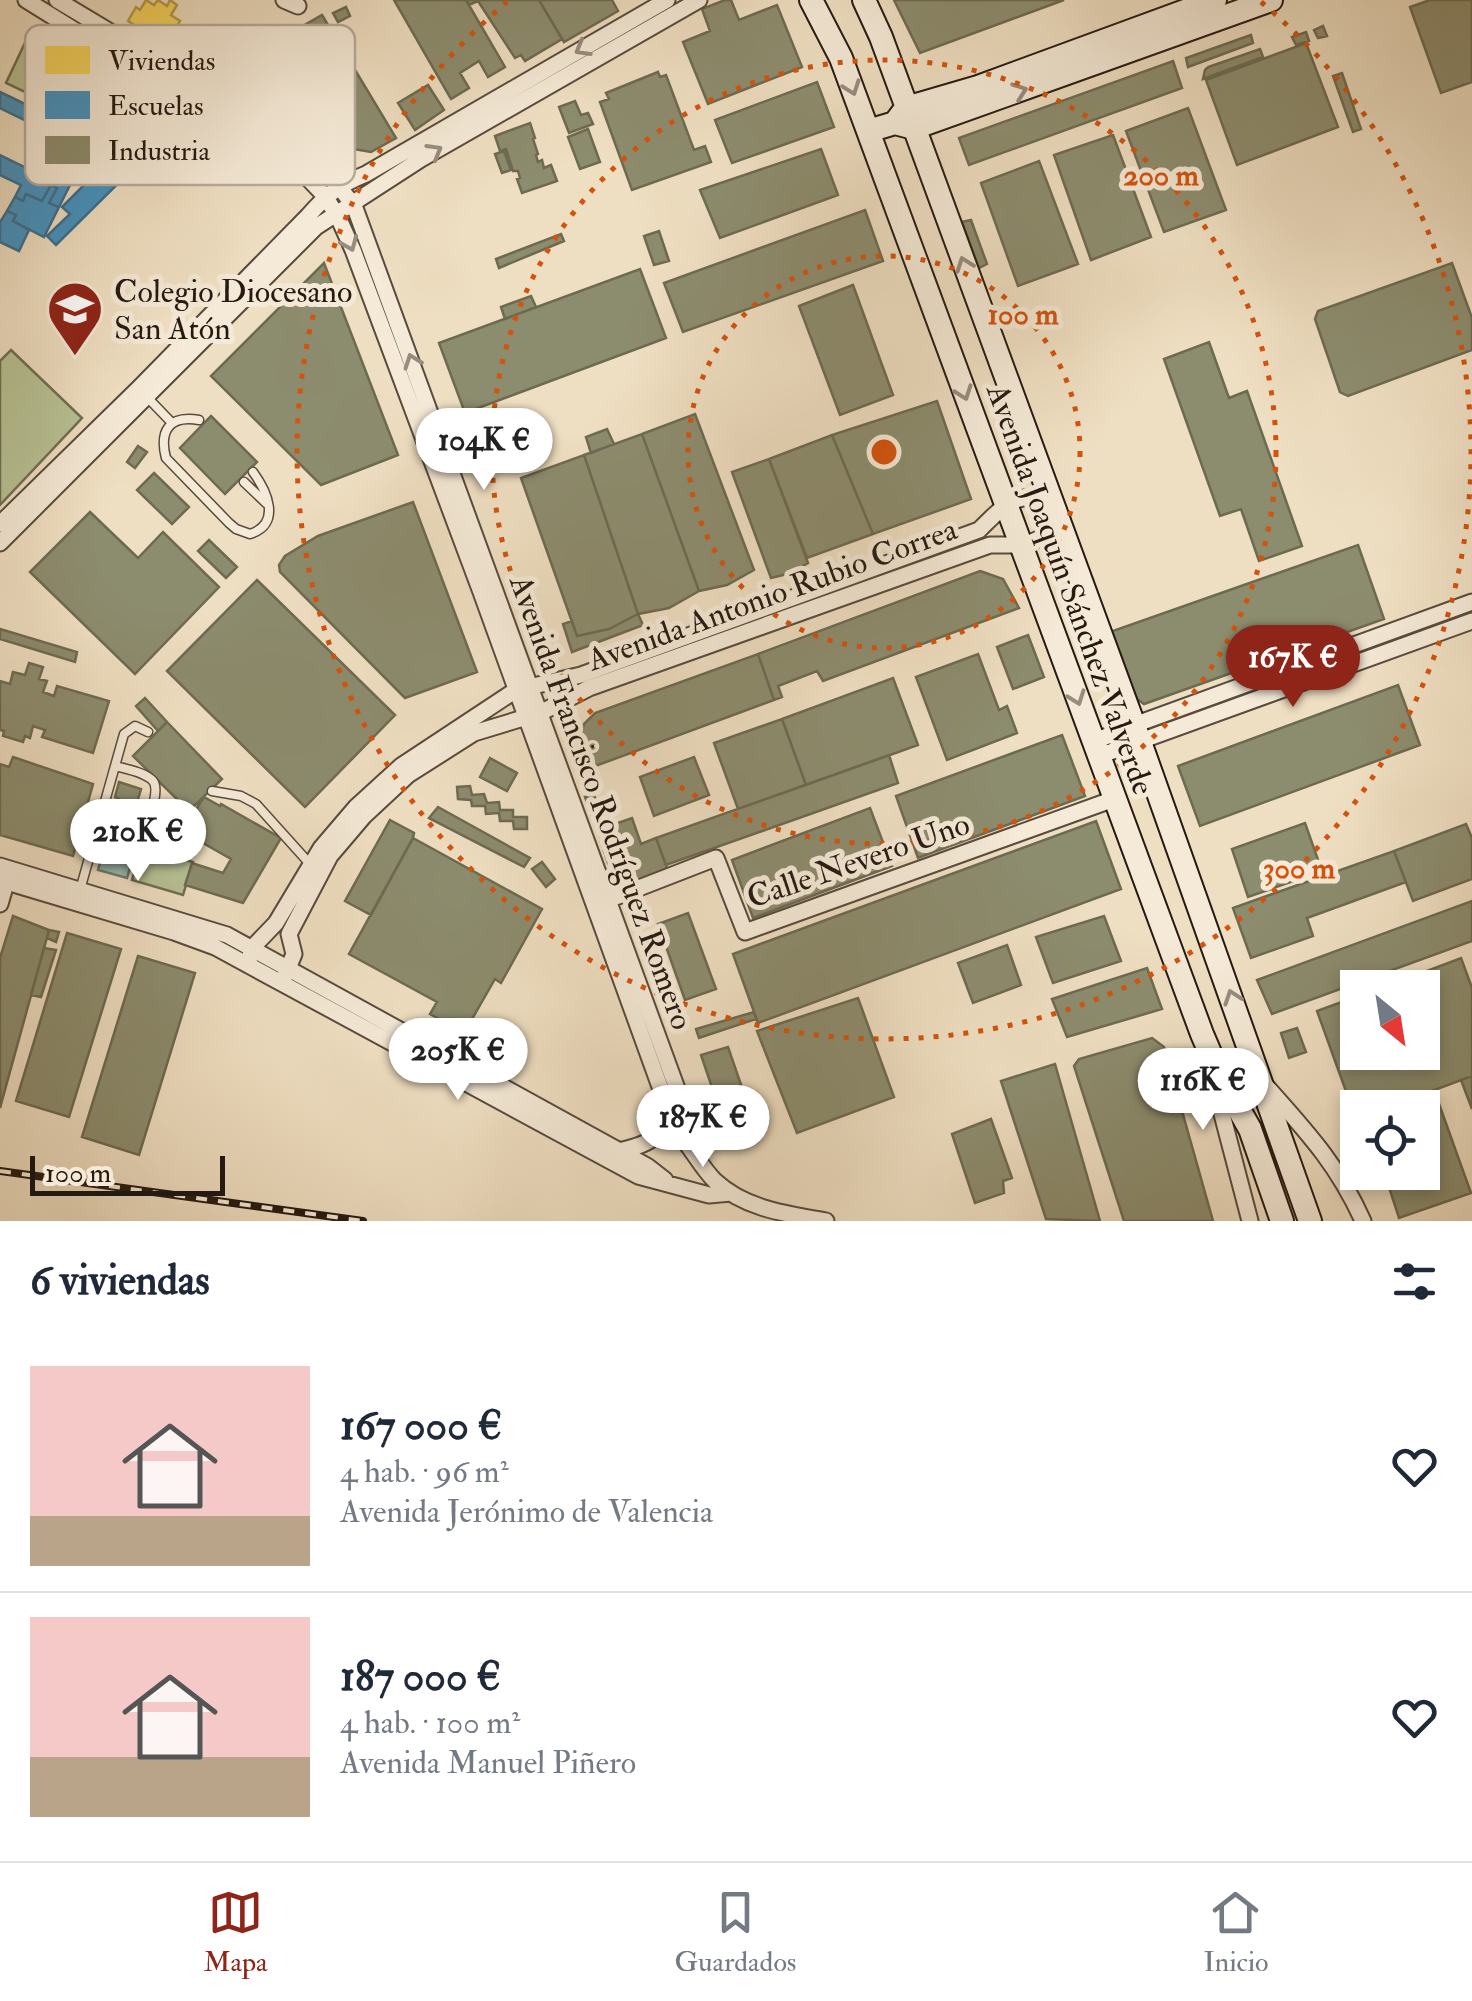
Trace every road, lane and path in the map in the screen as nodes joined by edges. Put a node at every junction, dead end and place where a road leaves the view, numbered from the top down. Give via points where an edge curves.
1 (26, 0) edge
2 (57, 0) edge
3 (666, 0) edge
4 (699, 0) edge
5 (811, 0) edge
6 (864, 0) edge
7 (1215, 0) edge
8 (1271, 0) edge
9 (1192, 18) junction
10 (66, 25) edge
11 (98, 25) edge
12 (980, 96) junction
13 (906, 119) junction
14 (868, 131) junction
15 (924, 153) junction
16 (355, 179) edge
17 (314, 185) edge
18 (340, 185) joint
19 (325, 196) junction
20 (352, 203) junction
21 (336, 214) junction
22 (143, 392) junction
23 (198, 420) dead end
24 (176, 421) junction
25 (190, 428) dead end
26 (253, 472) dead end
27 (244, 482) dead end
28 (1006, 505) junction
29 (269, 506) junction
30 (1055, 512) junction
31 (0, 524) edge
32 (0, 542) edge
33 (1020, 545) junction
34 (1472, 602) edge
35 (1472, 621) edge
36 (551, 682) junction
37 (517, 692) junction
38 (560, 703) junction
39 (533, 716) junction
40 (508, 723) junction
41 (148, 732) dead end
42 (1137, 733) junction
43 (1096, 750) junction
44 (434, 751) junction
45 (115, 766) junction
46 (212, 791) dead end
47 (1114, 799) junction
48 (138, 834) joint
49 (170, 845) dead end
50 (316, 863) junction
51 (4, 874) edge
52 (80, 890) junction
53 (608, 900) junction
54 (0, 904) edge
55 (276, 922) junction
56 (291, 931) junction
57 (227, 935) junction
58 (251, 950) junction
59 (288, 968) junction
60 (1202, 1034) junction
61 (1261, 1080) junction
62 (669, 1111) junction
63 (689, 1144) junction
64 (620, 1151) junction
65 (672, 1185) junction
66 (731, 1193) junction
67 (826, 1221) edge
68 (1250, 1221) edge
69 (1282, 1221) edge
70 (1310, 1221) edge
71 (1363, 1221) edge

1 - 10 street, Avenida Francisco Rodríguez Romero
2 - 11 street, Avenida Francisco Rodríguez Romero
3 -> 16 street
20 -> 4 street
5 -> 14 main road, Avenida Joaquín Sánchez Valverde
6 - 13 main road, Avenida Joaquín Sánchez Valverde
7 - 9 main road
8 - 9 main road
9 - 12 main road
12 - 13 main road
12 - 15 main road via 928,134
13 - 14 main road
13 - 15 main road, Avenida Joaquín Sánchez Valverde
14 -> 28 main road, Avenida Joaquín Sánchez Valverde
30 -> 15 main road, Avenida Joaquín Sánchez Valverde
17 - 19 street, Avenida Francisco Rodríguez Romero
18 - 19 street
18 - 20 street, Avenida Francisco Rodríguez Romero
19 - 21 street, Avenida Francisco Rodríguez Romero
19 - 22 street
20 - 21 street
37 -> 20 street, Avenida Francisco Rodríguez Romero
21 - 22 street
21 -> 37 street, Avenida Francisco Rodríguez Romero
22 - 24 lane
22 - 31 street
22 - 32 street
23 - 24 lane
24 - 25 lane
24 - 29 lane via 167,430 166,458 228,523 258,532 269,519
26 - 29 lane
27 - 29 lane
28 - 30 street via 1037,497
28 - 33 main road, Avenida Joaquín Sánchez Valverde
28 - 36 street, Avenida Antonio Rubio Correa via 979,530
30 - 33 street, Avenida Antonio Rubio Correa via 1048,534
30 - 42 main road, Avenida Joaquín Sánchez Valverde
33 - 38 street, Avenida Antonio Rubio Correa via 990,545
33 -> 43 main road, Avenida Joaquín Sánchez Valverde
34 - 42 street
35 - 42 street
36 - 37 street, Avenida Antonio Rubio Correa
36 - 38 street, Avenida Francisco Rodríguez Romero
37 - 39 street, Avenida Francisco Rodríguez Romero
37 - 40 street, Avenida Francisco Rodríguez Romero via 502,712
37 - 44 street, Avenida Antonio Rubio Correa
38 - 39 street, Avenida Antonio Rubio Correa
39 - 40 street, Avenida Antonio Rubio Correa
39 - 53 street, Avenida Francisco Rodríguez Romero
39 - 62 street, Avenida Francisco Rodríguez Romero
40 - 44 street, Avenida Antonio Rubio Correa
41 - 45 lane via 136,726 124,734
42 - 43 street
61 -> 42 main road, Avenida Joaquín Sánchez Valverde
43 - 47 main road, Avenida Joaquín Sánchez Valverde
44 - 50 street, Avenida Antonio Rubio Correa via 401,766 356,806
45 - 48 lane via 155,784
45 - 52 lane
46 - 50 lane via 256,804
47 - 53 street, Calle Nevero Uno via 745,932 716,858
47 - 60 main road, Avenida Joaquín Sánchez Valverde
48 - 49 street
50 - 55 street, Avenida Antonio Rubio Correa
50 - 56 street, Avenida Antonio Rubio Correa
51 - 52 street
51 - 54 street
51 - 58 street via 215,947
52 - 57 street
53 - 63 street, Avenida Francisco Rodríguez Romero via 691,1127
55 - 56 street
55 - 57 street
55 - 58 street, Avenida Antonio Rubio Correa
56 - 59 street
57 - 58 street
58 - 59 street via 264,974
58 - 59 street via 280,940
59 - 64 street
59 - 65 street via 638,1176
60 - 68 street, Avenida Joaquín Sánchez Valverde
60 - 69 main road, Avenida Joaquín Sánchez Valverde via 1250,1130
61 - 70 main road, Avenida Joaquín Sánchez Valverde
61 - 71 street, Avenida Joaquín Sánchez Valverde via 1332,1162
62 - 63 street, Avenida Francisco Rodríguez Romero
62 - 64 street via 648,1143
63 - 66 street
64 - 65 street
65 - 66 street
66 - 67 street

